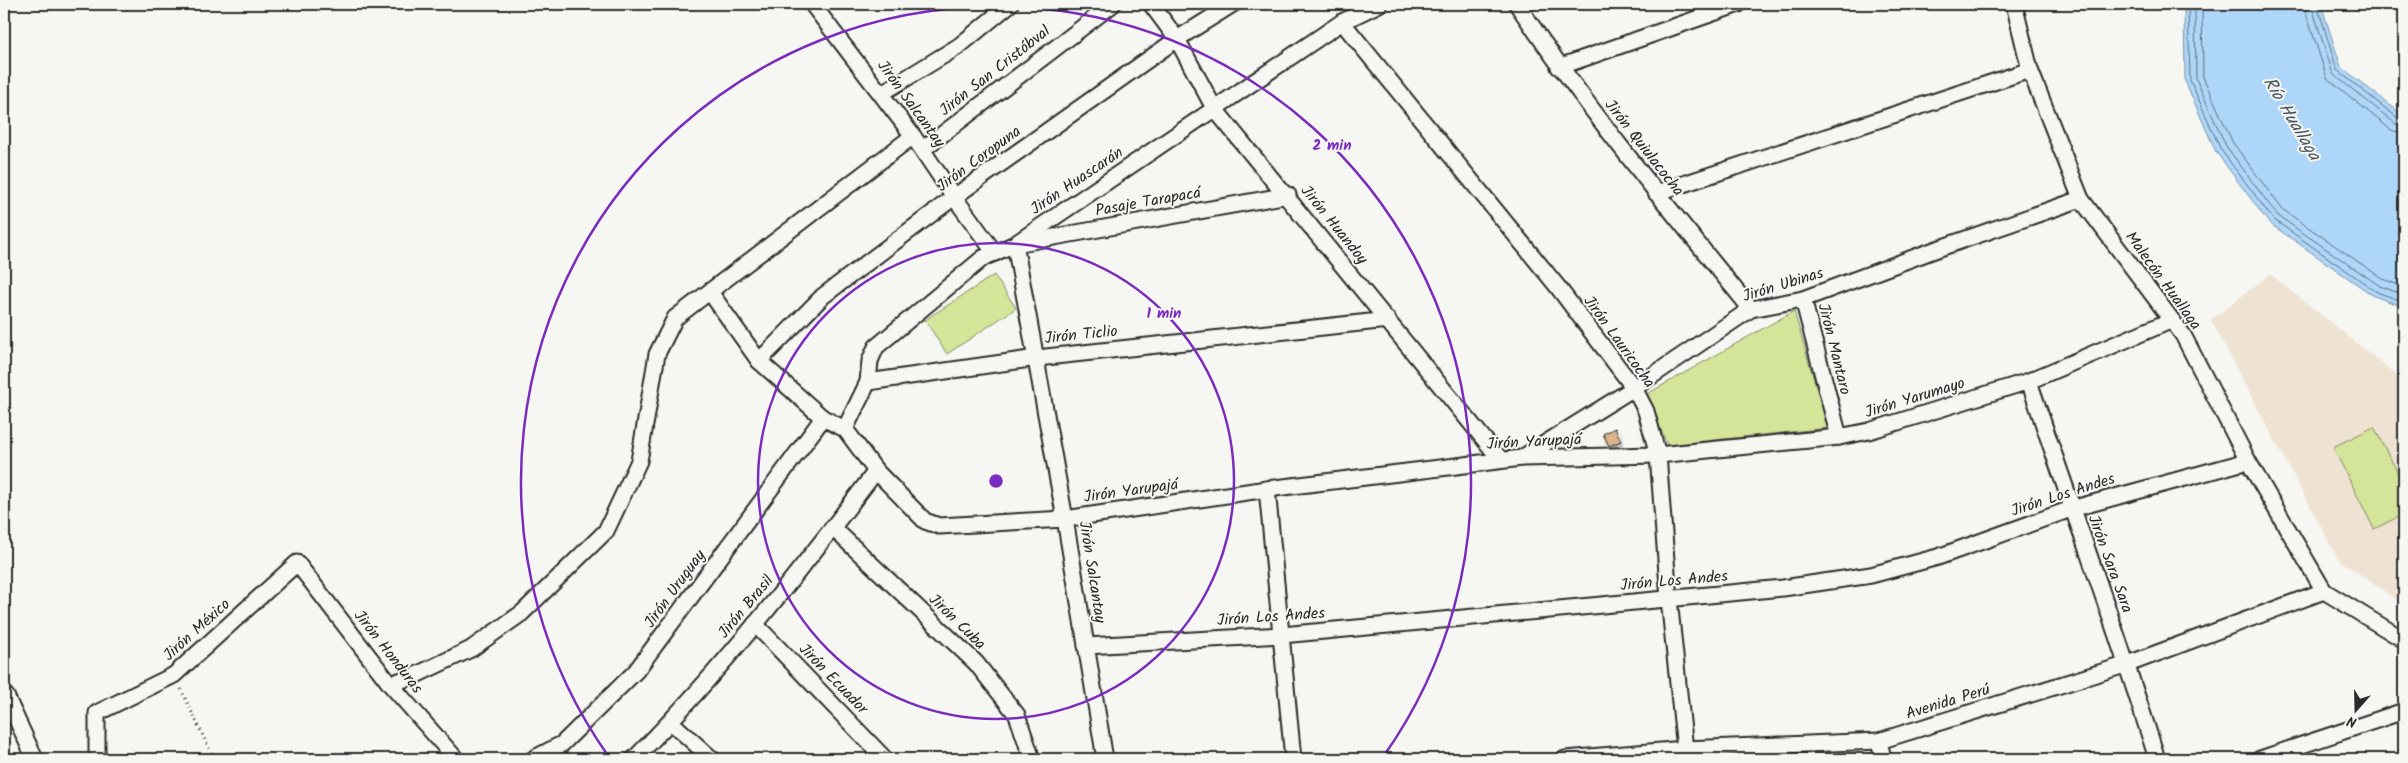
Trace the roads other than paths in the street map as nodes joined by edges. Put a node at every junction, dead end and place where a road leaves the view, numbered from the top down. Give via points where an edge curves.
1 (812, 4) edge
2 (1010, 4) edge
3 (1113, 4) edge
4 (1151, 4) edge
5 (1233, 4) edge
6 (1379, 4) edge
7 (1517, 4) edge
8 (1739, 4) edge
9 (2014, 4) edge
10 (1342, 22) junction
11 (1177, 39) junction
12 (1560, 67) junction
13 (2030, 70) junction
14 (882, 93) junction
15 (1214, 108) junction
16 (913, 136) junction
17 (923, 149) junction
18 (1656, 193) junction
19 (1288, 195) junction
20 (954, 197) junction
21 (2082, 199) junction
22 (1016, 244) junction
23 (995, 253) junction
24 (710, 292) junction
25 (1803, 299) junction
26 (1751, 309) junction
27 (1388, 320) junction
28 (2170, 321) junction
29 (1037, 358) junction
30 (759, 361) junction
31 (2028, 381) junction
32 (868, 382) junction
33 (1634, 388) junction
34 (823, 418) junction
35 (844, 429) junction
36 (1839, 437) junction
37 (1658, 455) junction
38 (1522, 458) junction
39 (1501, 460) junction
40 (2248, 460) junction
41 (876, 471) junction
42 (1267, 489) junction
43 (2071, 508) junction
44 (1065, 519) junction
45 (833, 528) junction
46 (298, 563) joint
47 (2324, 591) junction
48 (1669, 599) junction
49 (755, 624) junction
50 (1282, 635) junction
51 (2404, 640) edge
52 (1086, 646) junction
53 (2128, 664) junction
54 (390, 684) junction
55 (6, 696) dead end
56 (2404, 711) edge
57 (671, 722) junction
58 (1879, 741) junction
59 (1685, 754) edge
60 (36, 759) edge
61 (97, 759) edge
62 (456, 759) edge
63 (533, 759) edge
64 (634, 759) edge
65 (712, 759) edge
66 (885, 759) edge
67 (1032, 759) edge
68 (1105, 759) edge
69 (1293, 759) edge
70 (1565, 759) edge
71 (1883, 759) edge
72 (2157, 759) edge
73 (2260, 759) edge

1 - 14 street, Jirón Salcantay
2 - 14 street via 959,46
3 - 17 street, Jirón San Cristóbval
4 - 11 street, Jirón Huandoy
5 - 11 street, Jirón Coropuna
6 - 10 street, Jirón Huascarán
7 - 12 street, Jirón Quiulacocha
8 - 12 street
9 - 13 street, Malecón Huallaga
10 - 15 street, Jirón Huascarán
10 - 33 street, Jirón Lauricocha via 1557,286
11 - 15 street, Jirón Huandoy
11 - 20 street, Jirón Coropuna
12 - 18 street, Jirón Quiulacocha
13 - 18 street
13 - 21 street, Malecón Huallaga
14 - 16 street, Jirón Salcantay
15 - 19 street, Jirón Huandoy
15 - 22 street, Jirón Huascarán
16 - 17 street, Jirón Salcantay
16 - 24 street
17 - 20 street, Jirón Salcantay
18 - 26 street, Jirón Quiulacocha
19 - 22 street, Pasaje Tarapacá
19 - 27 street, Jirón Huandoy
20 - 23 street, Jirón Salcantay
20 - 30 street, Jirón Coropuna via 823,296
21 - 25 street, Jirón Ubinas
21 - 28 street, Malecón Huallaga
22 - 23 street, Jirón Huascarán
22 - 29 street, Jirón Salcantay
23 - 32 street, Jirón Huascarán via 983,258 876,346 870,361
24 - 30 street, Jirón Yarupajá
24 - 54 street via 675,318 657,354 639,462 606,531 522,613 471,649
25 - 26 street, Jirón Ubinas
25 - 36 street, Jirón Mantaro
26 - 33 street, Jirón Ubinas
27 - 29 street, Jirón Ticlio
27 - 39 street, Jirón Huandoy
28 - 31 street, Jirón Yarumayo
28 - 40 street, Malecón Huallaga via 2183,336
29 - 32 street, Jirón Ticlio
29 - 44 street, Jirón Salcantay
30 - 34 street, Jirón Yarupajá
31 - 36 street, Jirón Yarumayo via 1869,431
31 - 43 street, Jirón Sara Sara
32 - 35 street, Jirón Huascarán
33 - 37 street, Jirón Lauricocha via 1646,411
33 - 38 street, Jirón Ubinas
34 - 35 street, Jirón Yarupajá
34 - 63 street, Jirón Uruguay via 636,671 562,744
35 - 41 street, Jirón Yarupajá
36 - 37 street, Jirón Yarumayo
37 - 38 street, Jirón Yarupajá
37 - 48 street, Jirón Lauricocha
38 - 39 street, Jirón Yarupajá
39 - 42 street, Jirón Yarupajá
40 - 43 street, Jirón Los Andes
40 - 47 street, Malecón Huallaga
41 - 44 street, Jirón Yarupajá via 925,521 939,526
41 - 45 street, Jirón Brasil
42 - 44 street, Jirón Yarupajá
42 - 50 street
43 - 48 street, Jirón Los Andes via 1938,558 1872,575
43 - 53 street, Jirón Sara Sara
44 - 52 street, Jirón Salcantay
45 - 49 street, Jirón Brasil
45 - 67 street, Jirón Cuba via 976,663 1016,715
46 - 54 street, Jirón Honduras
46 - 61 street, Jirón México via 174,675 97,713
47 - 51 street, Malecón Huallaga
47 - 53 street, Avenida Perú
48 - 50 street, Jirón Los Andes
48 - 59 street, Jirón Lauricocha
49 - 57 street, Jirón Brasil
49 - 66 street, Jirón Ecuador
50 - 52 street, Jirón Los Andes
50 - 69 street
52 - 68 street, Jirón Salcantay
53 - 58 street, Avenida Perú
53 - 72 street, Jirón Sara Sara
54 - 62 street, Jirón Honduras
55 - 60 street
56 - 73 street
57 - 64 street, Jirón Brasil
57 - 65 street
58 - 59 street, Avenida Perú
58 - 71 street
59 - 70 street, Avenida Perú

